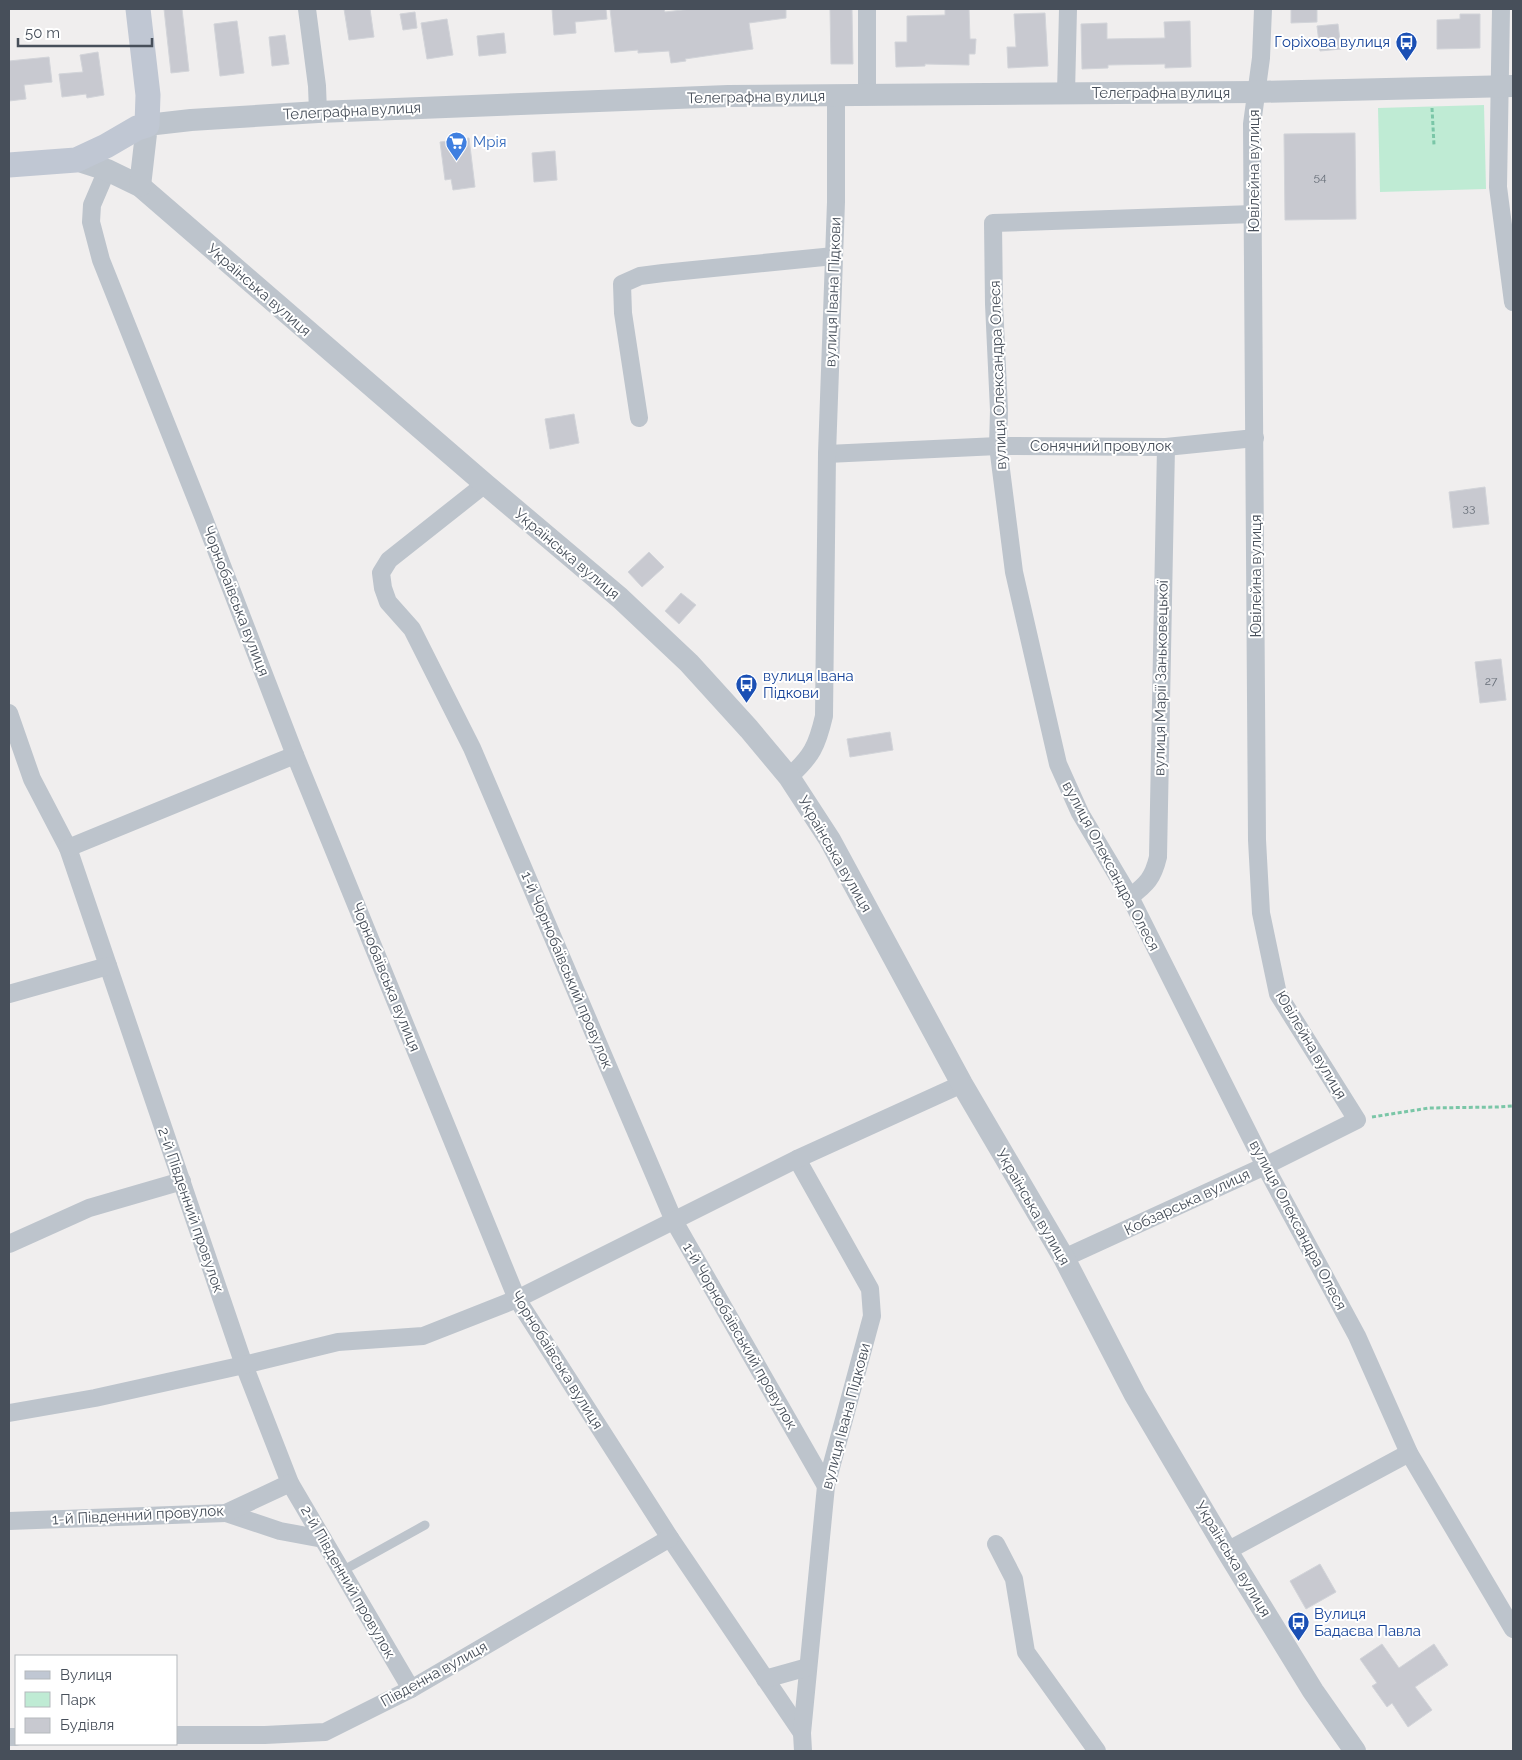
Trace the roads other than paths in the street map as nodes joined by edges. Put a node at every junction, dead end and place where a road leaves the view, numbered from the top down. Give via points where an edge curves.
1 (138, 9) edge
2 (308, 9) edge
3 (866, 9) edge
4 (1068, 9) edge
5 (1262, 9) edge
6 (1501, 9) edge
7 (1506, 87) edge
8 (1255, 92) junction
9 (1066, 94) junction
10 (868, 95) junction
11 (836, 96) junction
12 (318, 112) junction
13 (147, 125) junction
14 (76, 160) junction
15 (9, 165) edge
16 (107, 170) junction
17 (140, 186) junction
18 (1254, 214) junction
19 (1509, 232) edge
20 (834, 256) junction
21 (1513, 302) edge
22 (639, 418) dead end
23 (1255, 438) junction
24 (998, 446) junction
25 (1166, 447) junction
26 (827, 454) junction
27 (485, 484) junction
28 (9, 713) edge
29 (294, 755) junction
30 (789, 777) junction
31 (68, 848) junction
32 (1130, 897) junction
33 (108, 966) junction
34 (9, 994) edge
35 (962, 1084) junction
36 (1356, 1120) joint
37 (797, 1159) junction
38 (1265, 1166) junction
39 (182, 1181) junction
40 (674, 1221) junction
41 (9, 1244) edge
42 (1064, 1258) junction
43 (517, 1299) junction
44 (244, 1365) junction
45 (9, 1413) edge
46 (1409, 1453) junction
47 (290, 1483) junction
48 (826, 1486) junction
49 (226, 1514) junction
50 (9, 1521) edge
51 (424, 1525) dead end
52 (670, 1538) junction
53 (323, 1539) junction
54 (996, 1544) dead end
55 (1227, 1551) junction
56 (342, 1571) junction
57 (1513, 1629) edge
58 (808, 1667) junction
59 (765, 1679) junction
60 (411, 1689) junction
61 (802, 1733) junction
62 (178, 1735) edge
63 (802, 1751) edge
64 (1097, 1751) edge
65 (1355, 1751) edge

1 - 13 main road via 148,95
2 - 12 street
3 - 10 street
4 - 9 street
5 - 8 street, Ювілейна вулиця
6 - 7 street
7 - 8 street, Телеграфна вулиця
7 - 19 street via 1498,178
8 - 9 street, Телеграфна вулиця
8 - 18 street, Ювілейна вулиця via 1252,124
9 - 10 street, Телеграфна вулиця
10 - 11 street, Телеграфна вулиця
11 - 12 street, Телеграфна вулиця via 728,96
11 - 20 street, вулиця Івана Підкови
12 - 13 street, Телеграфна вулиця
13 - 14 main road, Телеграфна вулиця
13 - 17 street
14 - 15 main road, Телеграфна вулиця
14 - 16 street, Українська вулиця
16 - 17 street, Українська вулиця
16 - 29 street, Чорнобаївська вулиця via 92,205 91,222 101,260
17 - 27 street, Українська вулиця
18 - 23 street, Ювілейна вулиця
18 - 24 street, вулиця Олександра Олеся via 993,223
19 - 21 street
20 - 22 street via 640,276 622,284 623,313
20 - 26 street, вулиця Івана Підкови
23 - 25 street, Сонячний провулок
23 - 36 street, Ювілейна вулиця via 1257,840 1261,913 1278,994
24 - 25 street, Сонячний провулок
24 - 26 street, Сонячний провулок
24 - 32 street, вулиця Олександра Олеся via 1014,572 1058,764 1080,814
25 - 32 street, вулиця Марії Заньковецької via 1158,857 1154,873
26 - 30 street, вулиця Івана Підкови via 824,716 818,742 805,763
27 - 30 street, Українська вулиця via 620,598 688,663
27 - 40 street, 1-й Чорнобаївський провулок via 389,560 381,573 383,588 388,602 412,629 472,748
28 - 31 street, 2-й Південний провулок via 32,779
29 - 31 street
29 - 43 street, Чорнобаївська вулиця
30 - 35 street, Українська вулиця via 830,840
31 - 33 street, 2-й Південний провулок
32 - 38 street, вулиця Олександра Олеся
33 - 34 street
33 - 39 street, 2-й Південний провулок
35 - 37 street
35 - 42 street, Українська вулиця
36 - 38 street, Кобзарська вулиця
37 - 40 street
37 - 48 street, вулиця Івана Підкови via 870,1289 872,1316
38 - 42 street, Кобзарська вулиця
38 - 46 street, вулиця Олександра Олеся via 1358,1336
39 - 41 street via 89,1208
39 - 44 street, 2-й Південний провулок
40 - 43 street
40 - 48 street, 1-й Чорнобаївський провулок
42 - 55 street, Українська вулиця via 1136,1395
43 - 44 street via 423,1336 338,1342
43 - 52 street, Чорнобаївська вулиця
44 - 45 street via 95,1398
44 - 47 street, 2-й Південний провулок
46 - 55 street
46 - 57 street, вулиця Олександра Олеся
47 - 49 street, 1-й Південний провулок
47 - 53 street, 2-й Південний провулок
48 - 58 street, вулиця Івана Підкови
49 - 50 street, 1-й Південний провулок
49 - 53 street via 280,1531
51 - 56 lane
52 - 59 street, Чорнобаївська вулиця
52 - 60 street, Південна вулиця
53 - 56 street, 2-й Південний провулок
54 - 64 street via 1014,1579 1026,1652
55 - 65 street, Українська вулиця
56 - 60 street, 2-й Південний провулок
58 - 59 street
58 - 61 street, вулиця Івана Підкови
59 - 61 street, Чорнобаївська вулиця
60 - 62 street, Південна вулиця via 325,1732
61 - 63 street, вулиця Івана Підкови

